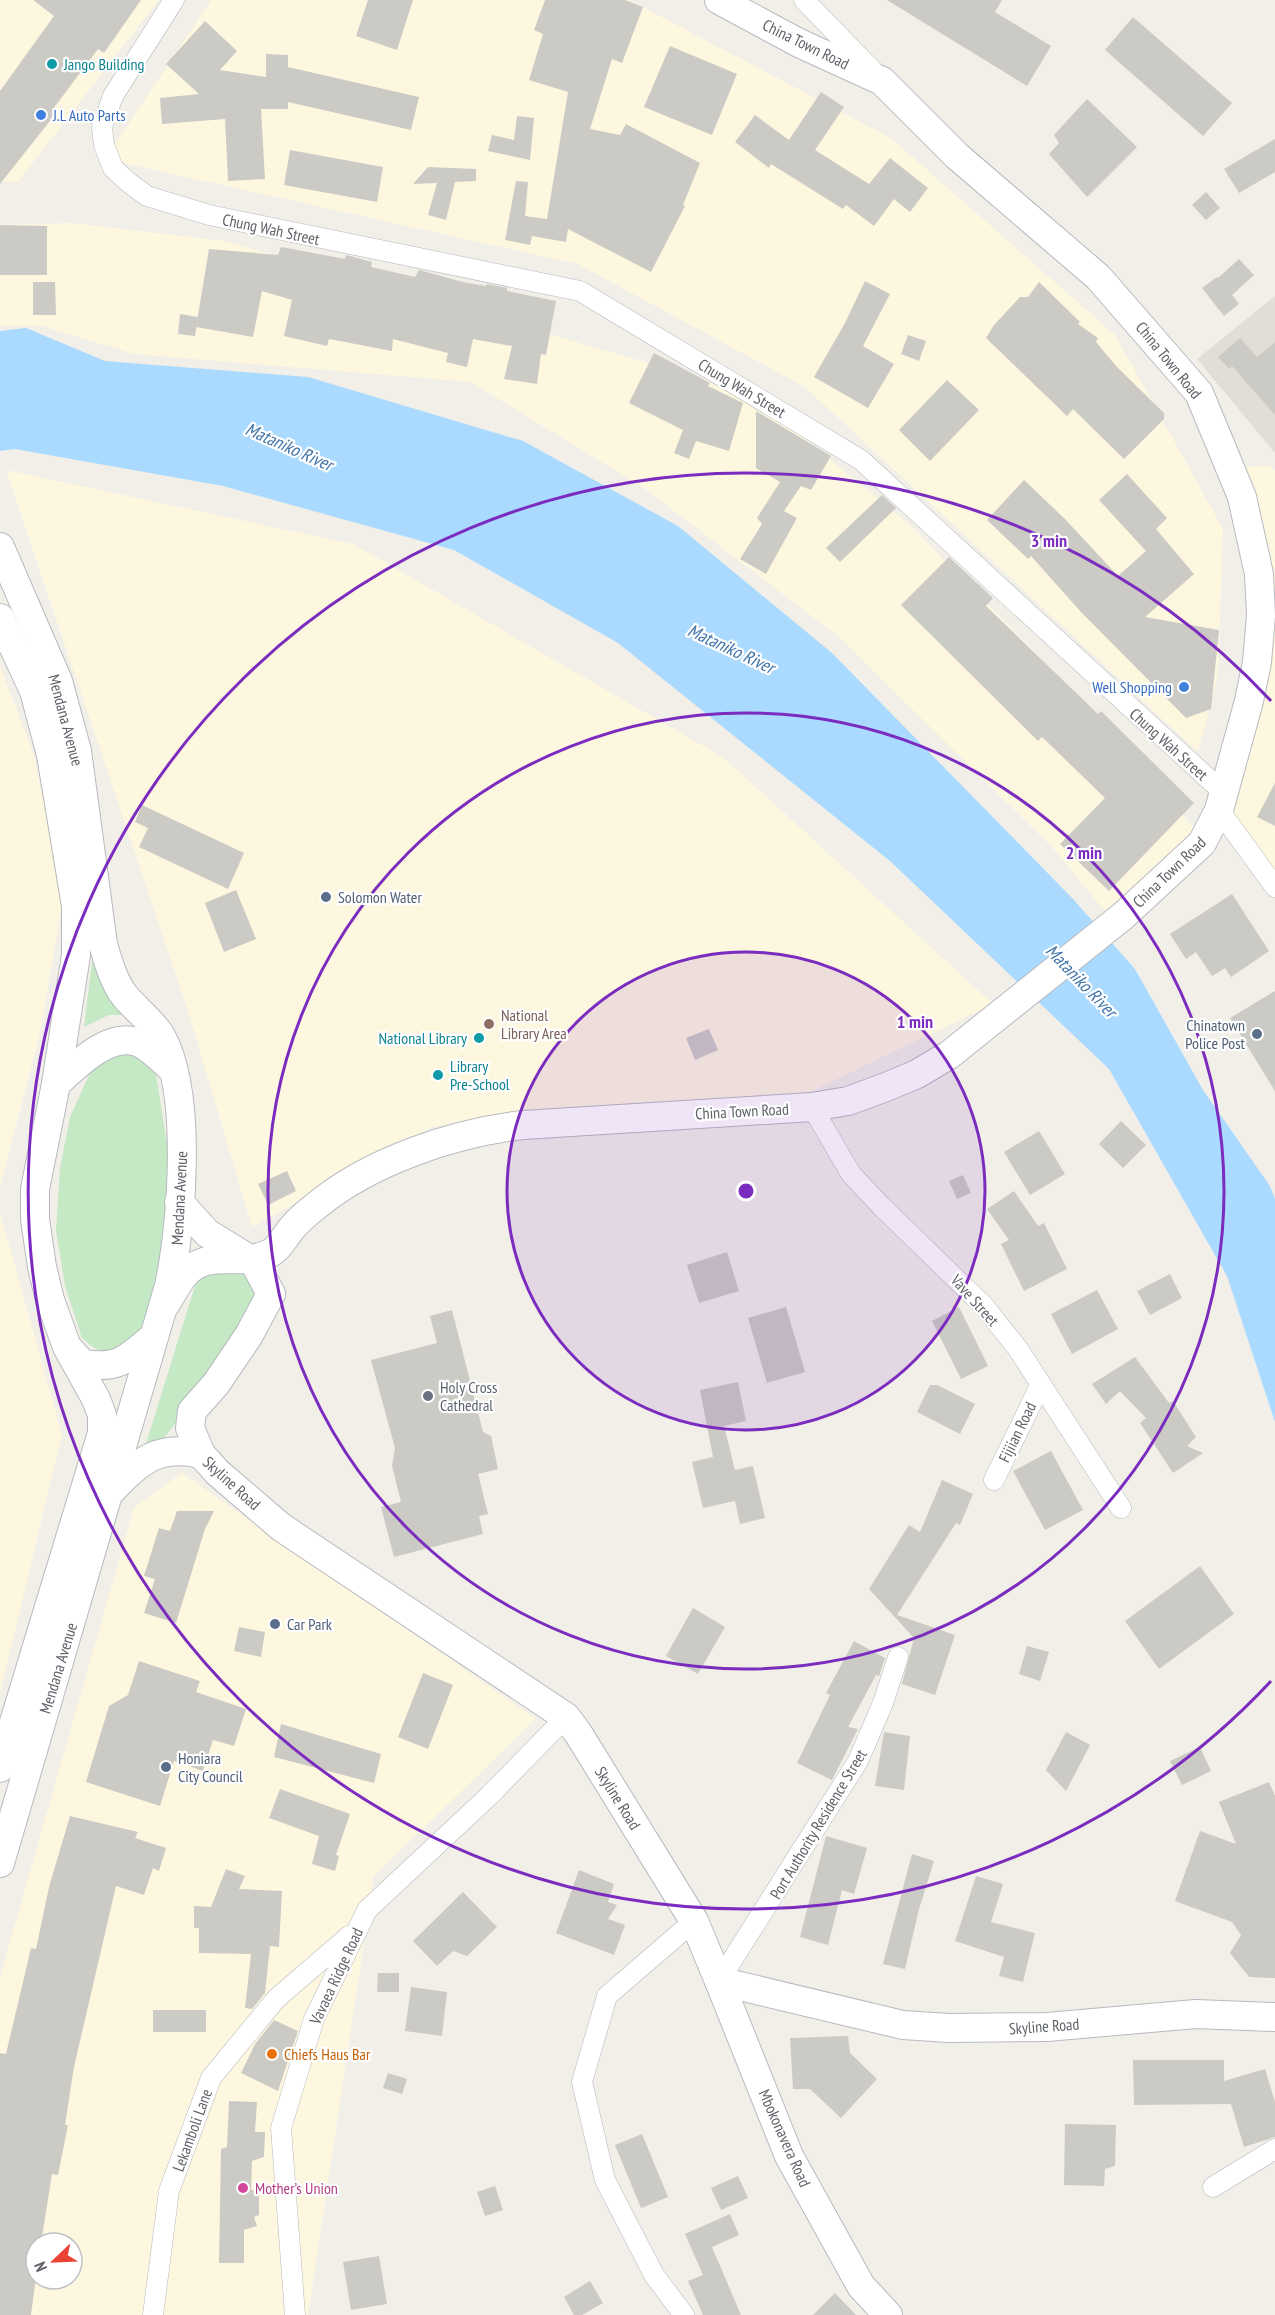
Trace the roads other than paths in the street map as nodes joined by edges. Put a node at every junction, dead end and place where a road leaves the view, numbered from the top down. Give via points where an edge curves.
1 (174, 0) edge
2 (719, 0) edge
3 (804, 0) edge
4 (882, 81) junction
5 (0, 547) edge
6 (0, 618) edge
7 (1222, 802) junction
8 (1275, 887) edge
9 (173, 1070) junction
10 (56, 1084) junction
11 (812, 1107) junction
12 (179, 1202) junction
13 (254, 1260) junction
14 (163, 1308) junction
15 (152, 1338) junction
16 (67, 1347) junction
17 (1041, 1384) junction
18 (201, 1454) junction
19 (994, 1480) dead end
20 (111, 1490) junction
21 (1120, 1508) dead end
22 (898, 1657) dead end
23 (566, 1717) junction
24 (0, 1768) edge
25 (0, 1863) edge
26 (694, 1921) junction
27 (356, 1931) junction
28 (719, 1981) junction
29 (1274, 2018) edge
30 (1275, 2150) edge
31 (1213, 2187) dead end
32 (153, 2315) edge
33 (295, 2315) edge
34 (684, 2315) edge
35 (888, 2315) edge

1 - 7 street, Chung Wah Street via 113,96 102,128 113,168 147,196 209,215 580,291 861,460
2 - 4 street, China Town Road
3 - 4 street
4 - 7 street, China Town Road via 957,156 1098,277 1199,393 1242,496 1255,546 1261,598 1255,672
5 - 9 street, Mendana Avenue via 58,681 78,751 103,944 111,970 123,993 161,1036
6 - 10 street, Mendana Avenue via 34,691 51,755 75,906 76,955
7 - 8 street, Chung Wah Street
7 - 11 street, China Town Road via 1202,843 1123,916 979,1033 917,1074 848,1101
9 - 10 street via 139,1042 123,1040 104,1046
9 - 12 street, Mendana Avenue via 182,1117
10 - 16 street, Mendana Avenue via 35,1189 35,1219 42,1267
11 - 13 street, China Town Road via 523,1125 456,1137 417,1151 342,1188 293,1226 274,1251
11 - 17 street, Vave Street via 851,1174 984,1306
12 - 13 street via 207,1233
12 - 14 street, Mendana Avenue via 178,1246
13 - 14 street via 214,1258 186,1273
13 - 18 street, Skyline Road via 271,1294 216,1384 192,1411 190,1428
14 - 15 street, Mendana Avenue
15 - 16 street via 116,1365 83,1364
15 - 20 street, Mendana Avenue
16 - 24 street, Mendana Avenue via 96,1399 102,1415 102,1433
17 - 19 street, Fijiian Road
17 - 21 street, Vave Street
18 - 20 street via 169,1451 151,1456
18 - 23 street, Skyline Road via 281,1527
20 - 25 street, Mendana Avenue
22 - 28 street, Port Authority Residence Street via 858,1761
23 - 26 street, Skyline Road
23 - 27 street, Vavaea Ridge Road via 490,1795 367,1910
26 - 28 street, Skyline Road
26 - 34 street via 607,1996 582,2082 605,2180 654,2275
27 - 32 street, Lekamboli Lane via 276,1999 211,2078 169,2191
27 - 33 street, Vavaea Ridge Road via 314,2019 281,2128
28 - 29 street, Skyline Road via 851,2014 937,2028 1047,2027 1196,2014
28 - 35 street, Mbokonavera Road via 789,2156 861,2286
30 - 31 street

